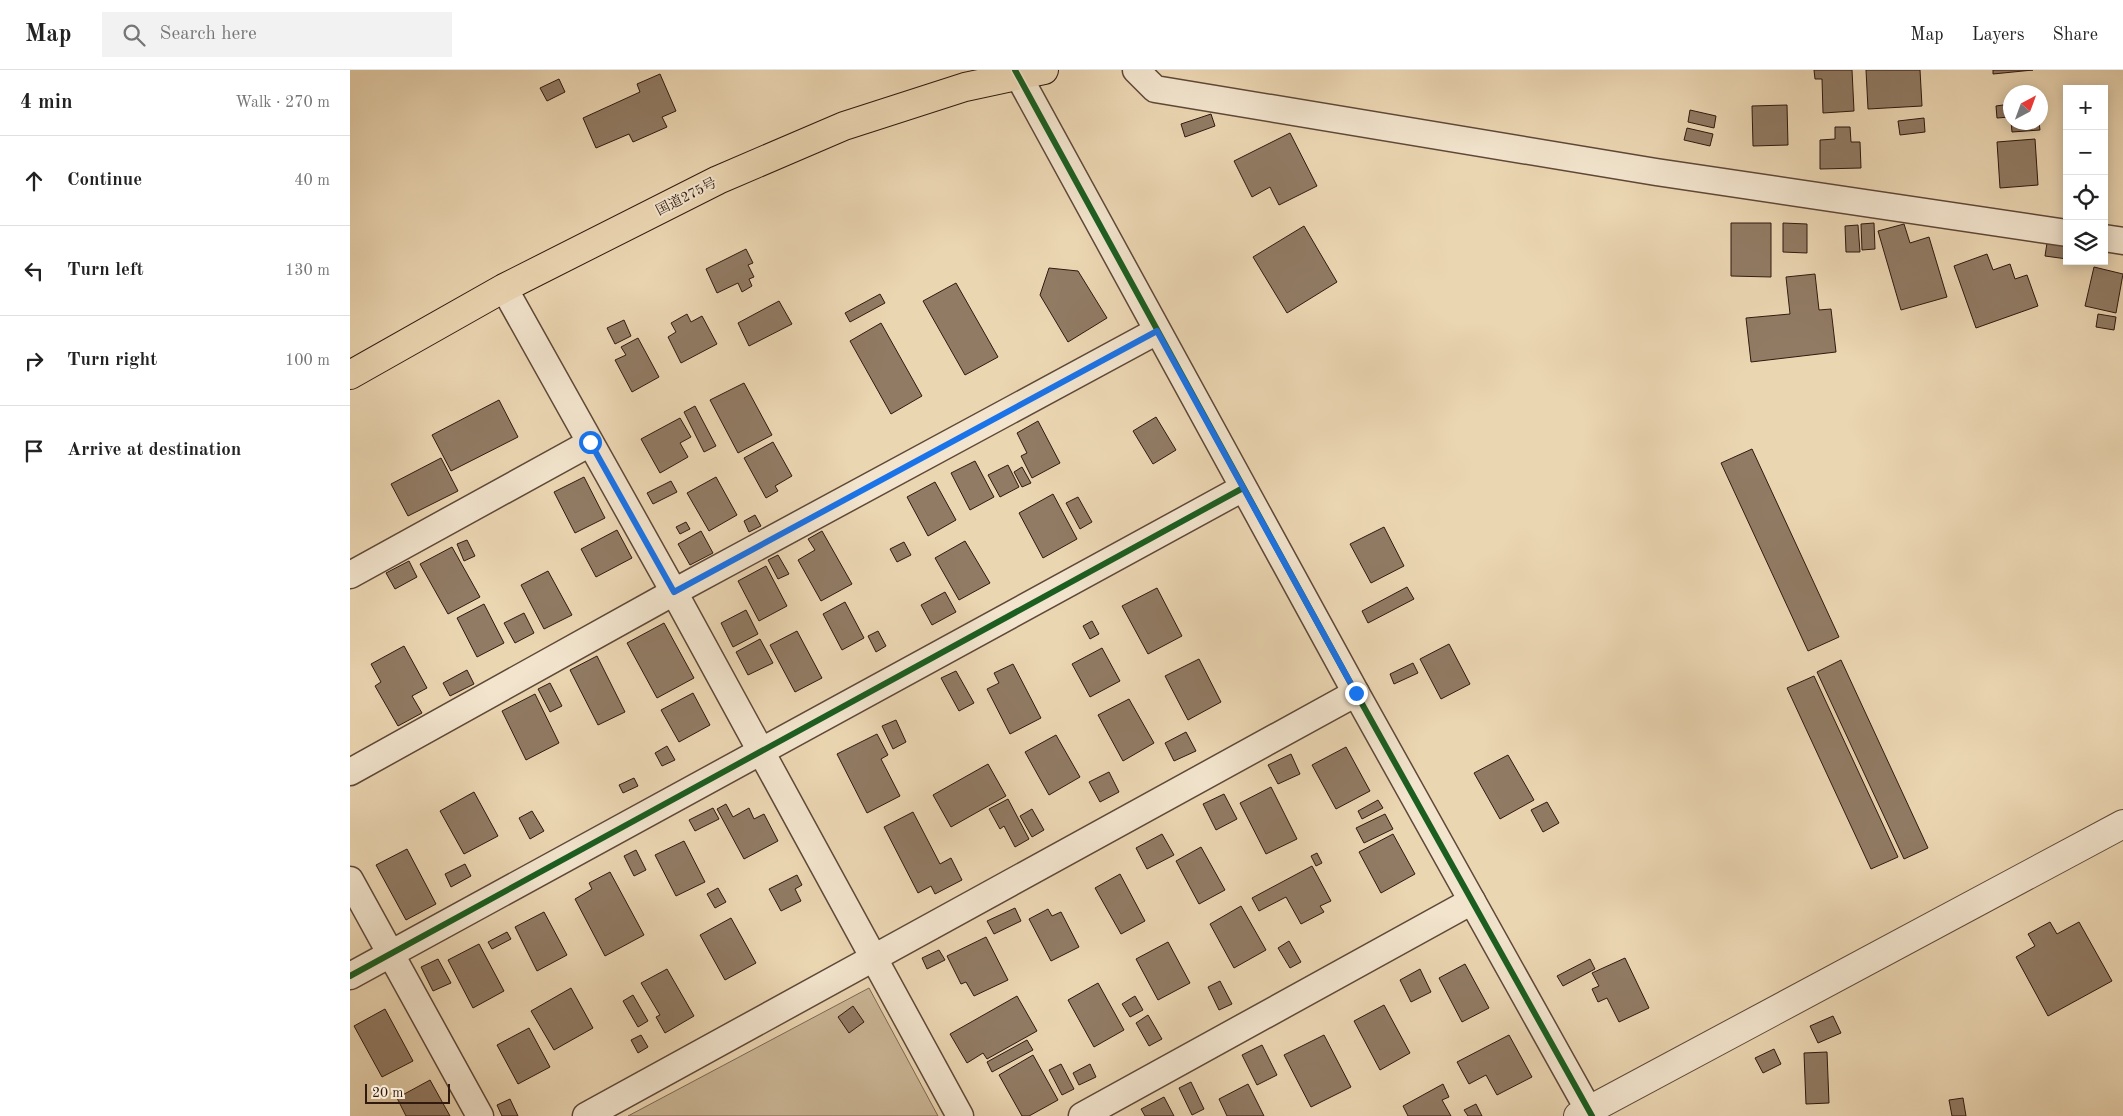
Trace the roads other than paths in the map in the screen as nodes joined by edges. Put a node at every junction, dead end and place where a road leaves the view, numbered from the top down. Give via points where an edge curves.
1 (1136, 70) edge
2 (1026, 72) edge
3 (2063, 232) edge
4 (2108, 239) edge
5 (2123, 241) edge
6 (504, 288) junction
7 (1157, 331) junction
8 (350, 375) edge
9 (590, 442) junction
10 (1243, 488) junction
11 (350, 575) edge
12 (674, 592) junction
13 (1356, 693) junction
14 (761, 752) junction
15 (350, 772) edge
16 (2123, 824) edge
17 (350, 880) edge
18 (1472, 901) junction
19 (390, 954) junction
20 (873, 958) junction
21 (350, 976) edge
22 (1586, 1114) edge
23 (480, 1116) edge
24 (586, 1116) edge
25 (960, 1116) edge
26 (1082, 1116) edge

1 - 3 street via 1155,88 1656,172
2 - 6 highway, 国道275号 via 964,87 844,126 718,180
2 - 7 street
4 - 5 street
6 - 8 highway, 国道275号
6 - 9 street
7 - 10 street
7 - 12 street
9 - 11 street
9 - 12 street
10 - 13 street
10 - 14 street
12 - 14 street
12 - 15 street
13 - 18 street
13 - 20 street
14 - 19 street
14 - 20 street
16 - 22 street
17 - 19 street
18 - 22 street
18 - 26 street
19 - 21 street
19 - 23 street
20 - 24 street
20 - 25 street

